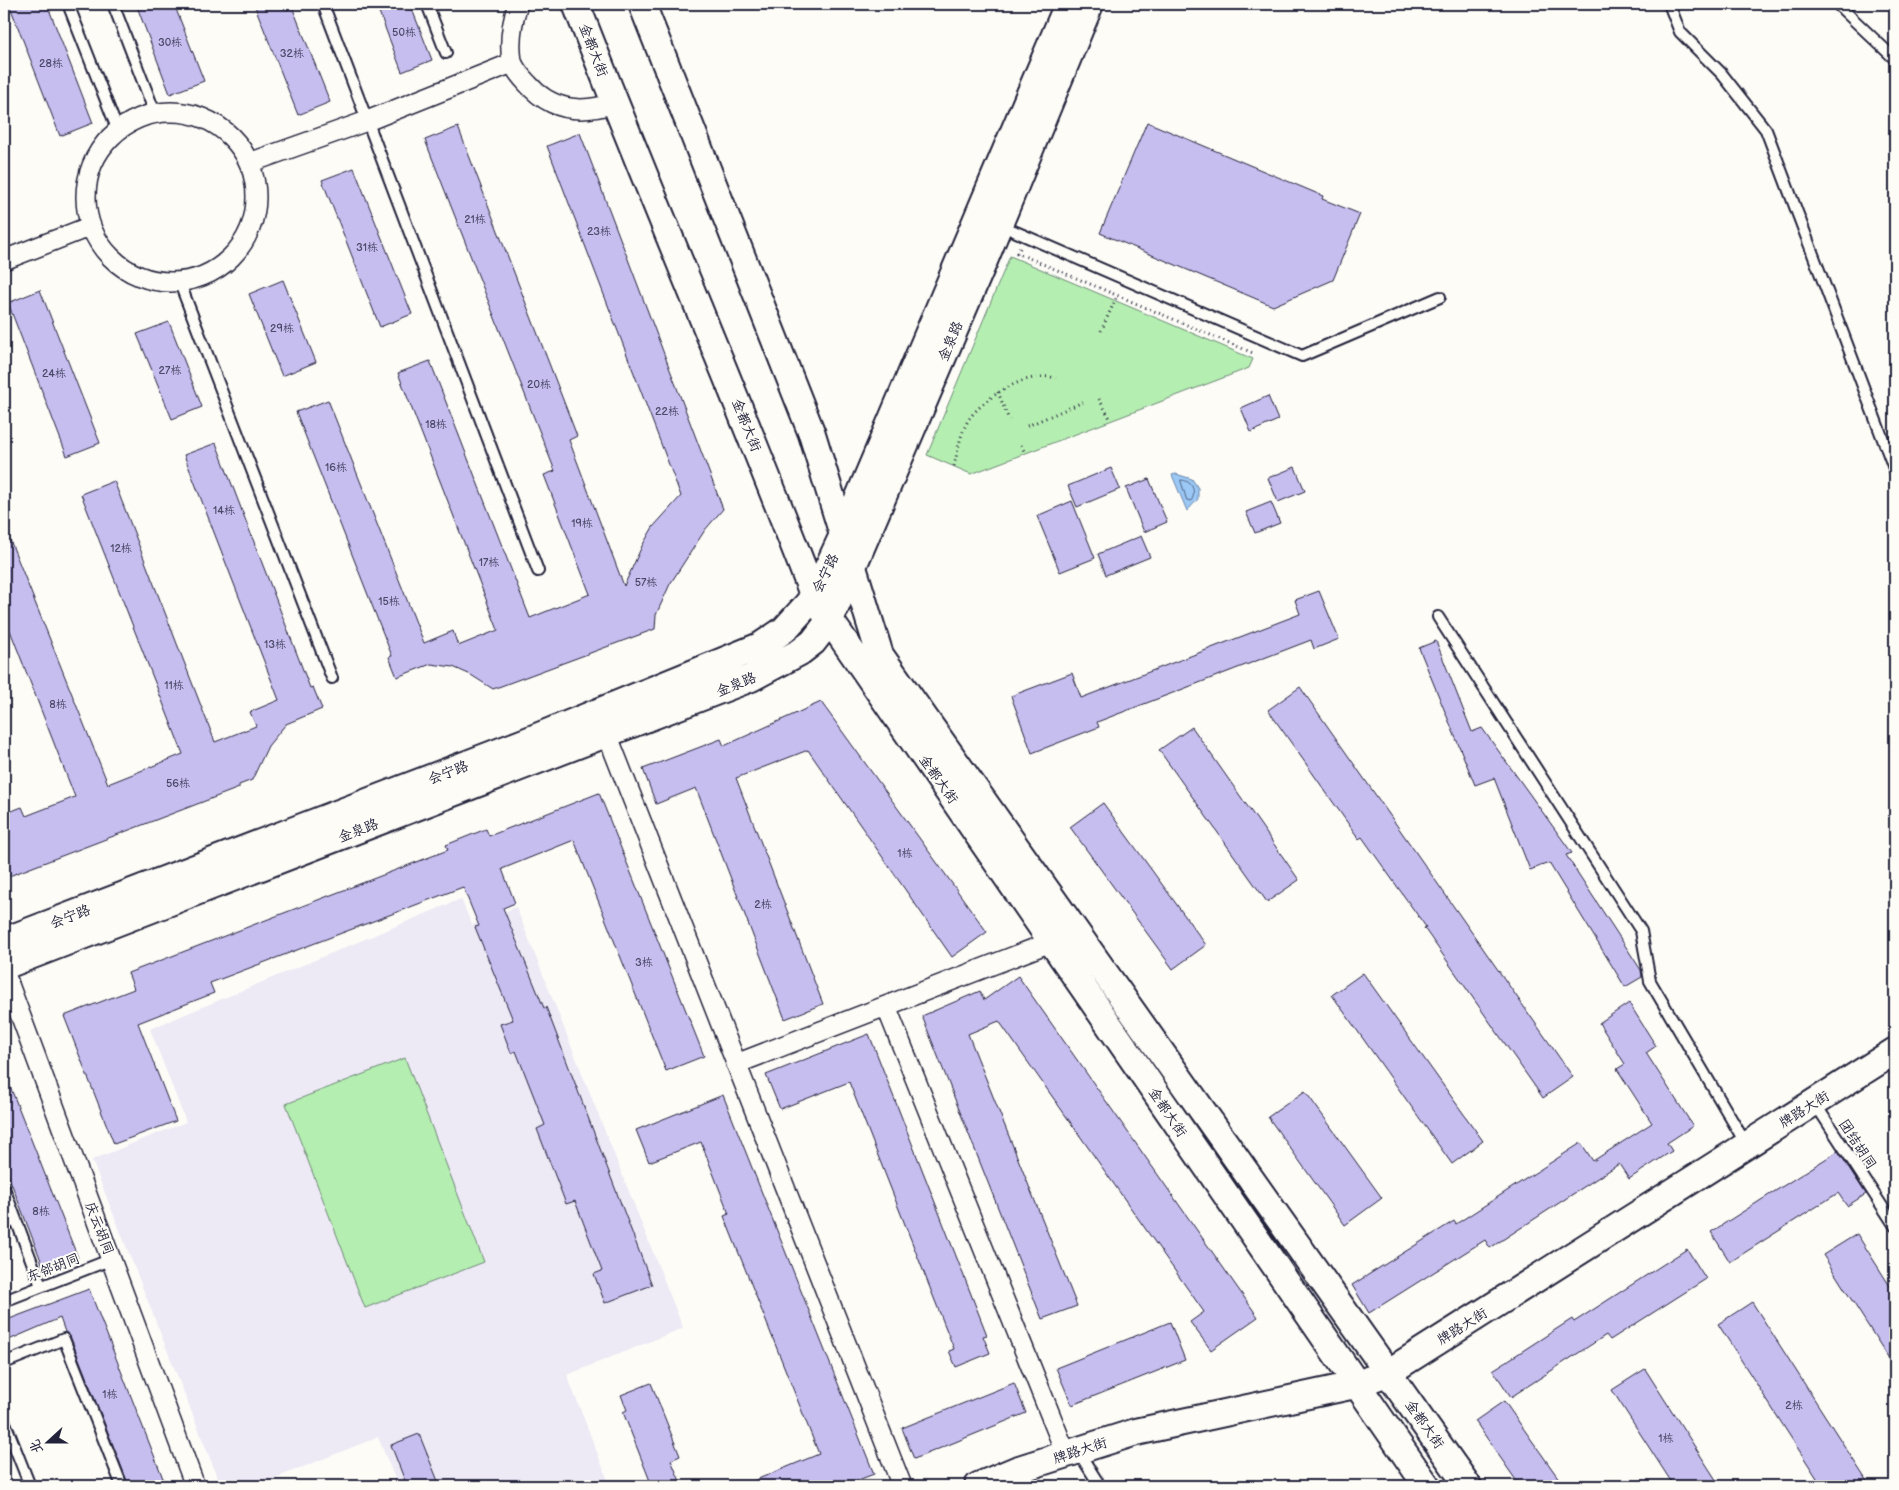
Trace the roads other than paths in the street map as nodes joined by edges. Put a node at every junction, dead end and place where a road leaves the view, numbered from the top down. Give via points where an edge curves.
1 (68, 4) edge
2 (113, 4) edge
3 (324, 4) edge
4 (427, 4) edge
5 (518, 4) edge
6 (576, 4) edge
7 (642, 4) edge
8 (1068, 4) edge
9 (1090, 4) edge
10 (1669, 4) edge
11 (1837, 4) edge
12 (446, 53) dead end
13 (1895, 59) edge
14 (512, 63) junction
15 (614, 104) junction
16 (155, 113) junction
17 (367, 121) junction
18 (118, 131) junction
19 (248, 163) junction
20 (999, 225) junction
21 (91, 226) junction
22 (4, 260) edge
23 (179, 281) junction
24 (1440, 297) dead end
25 (1895, 471) edge
26 (842, 537) junction
27 (853, 568) junction
28 (538, 571) dead end
29 (814, 597) junction
30 (1438, 617) dead end
31 (830, 620) junction
32 (332, 678) dead end
33 (607, 734) junction
34 (4, 941) edge
35 (1052, 942) junction
36 (4, 966) edge
37 (4, 970) edge
38 (886, 1006) junction
39 (1895, 1050) edge
40 (736, 1064) junction
41 (1814, 1102) junction
42 (1746, 1145) junction
43 (4, 1188) edge
44 (16, 1220) junction
45 (4, 1225) edge
46 (1895, 1226) edge
47 (112, 1259) junction
48 (42, 1286) junction
49 (4, 1301) edge
50 (4, 1363) edge
51 (1389, 1372) junction
52 (1355, 1385) junction
53 (4, 1420) edge
54 (1072, 1452) junction
55 (30, 1486) edge
56 (122, 1486) edge
57 (195, 1486) edge
58 (902, 1486) edge
59 (978, 1486) edge
60 (1100, 1486) edge
61 (1427, 1486) edge
62 (1468, 1486) edge

1 - 18 lane
2 - 16 lane
3 - 17 lane
4 - 12 lane
5 - 14 street via 511,27
6 - 15 main road, 金都大街
7 - 26 main road, 金都大街 via 812,434
8 - 26 main road, 金泉路
9 - 20 main road, 金泉路
10 - 25 lane via 1680,32 1722,74 1766,130
11 - 13 lane
14 - 15 street via 534,92 550,103 582,111
14 - 17 street
15 - 29 main road, 金都大街 via 761,458
16 - 18 street via 139,118
16 - 19 street via 187,114 218,126 235,142
17 - 19 street
17 - 28 lane
18 - 21 street via 102,148 88,177 87,202
19 - 23 street via 254,179 254,213 241,244 217,268 202,276
20 - 24 lane via 1302,356
20 - 27 main road, 金泉路
21 - 22 street
21 - 23 street via 104,248 122,266 152,280
23 - 32 lane
26 - 27 main road, 金都大街
26 - 29 main road, 会宁路
27 - 31 main road, 金泉路
27 - 51 main road, 金都大街 via 880,655
29 - 31 main road, 金都大街
29 - 34 main road, 会宁路 via 784,630 760,646 527,741
30 - 42 lane via 1641,931 1650,981
31 - 33 main road, 金泉路 via 813,642 776,666
31 - 35 main road, 金都大街
33 - 36 main road, 金泉路
33 - 40 street
35 - 38 street
35 - 52 main road, 金都大街
37 - 47 street, 庆云胡同
38 - 40 street
38 - 54 street
39 - 41 main road, 牌路大街
40 - 58 street
41 - 42 main road, 牌路大街
41 - 46 lane, 团结胡同
42 - 51 main road, 牌路大街
43 - 44 lane
44 - 45 lane
44 - 48 lane
47 - 48 lane, 东邻胡同
47 - 57 street, 庆云胡同
48 - 49 lane, 东邻胡同
50 - 56 lane via 64,1339
51 - 52 main road, 牌路大街
51 - 62 main road, 金都大街
52 - 54 main road, 牌路大街 via 1136,1432
52 - 61 main road, 金都大街
53 - 55 lane
54 - 59 main road, 牌路大街
54 - 60 lane

